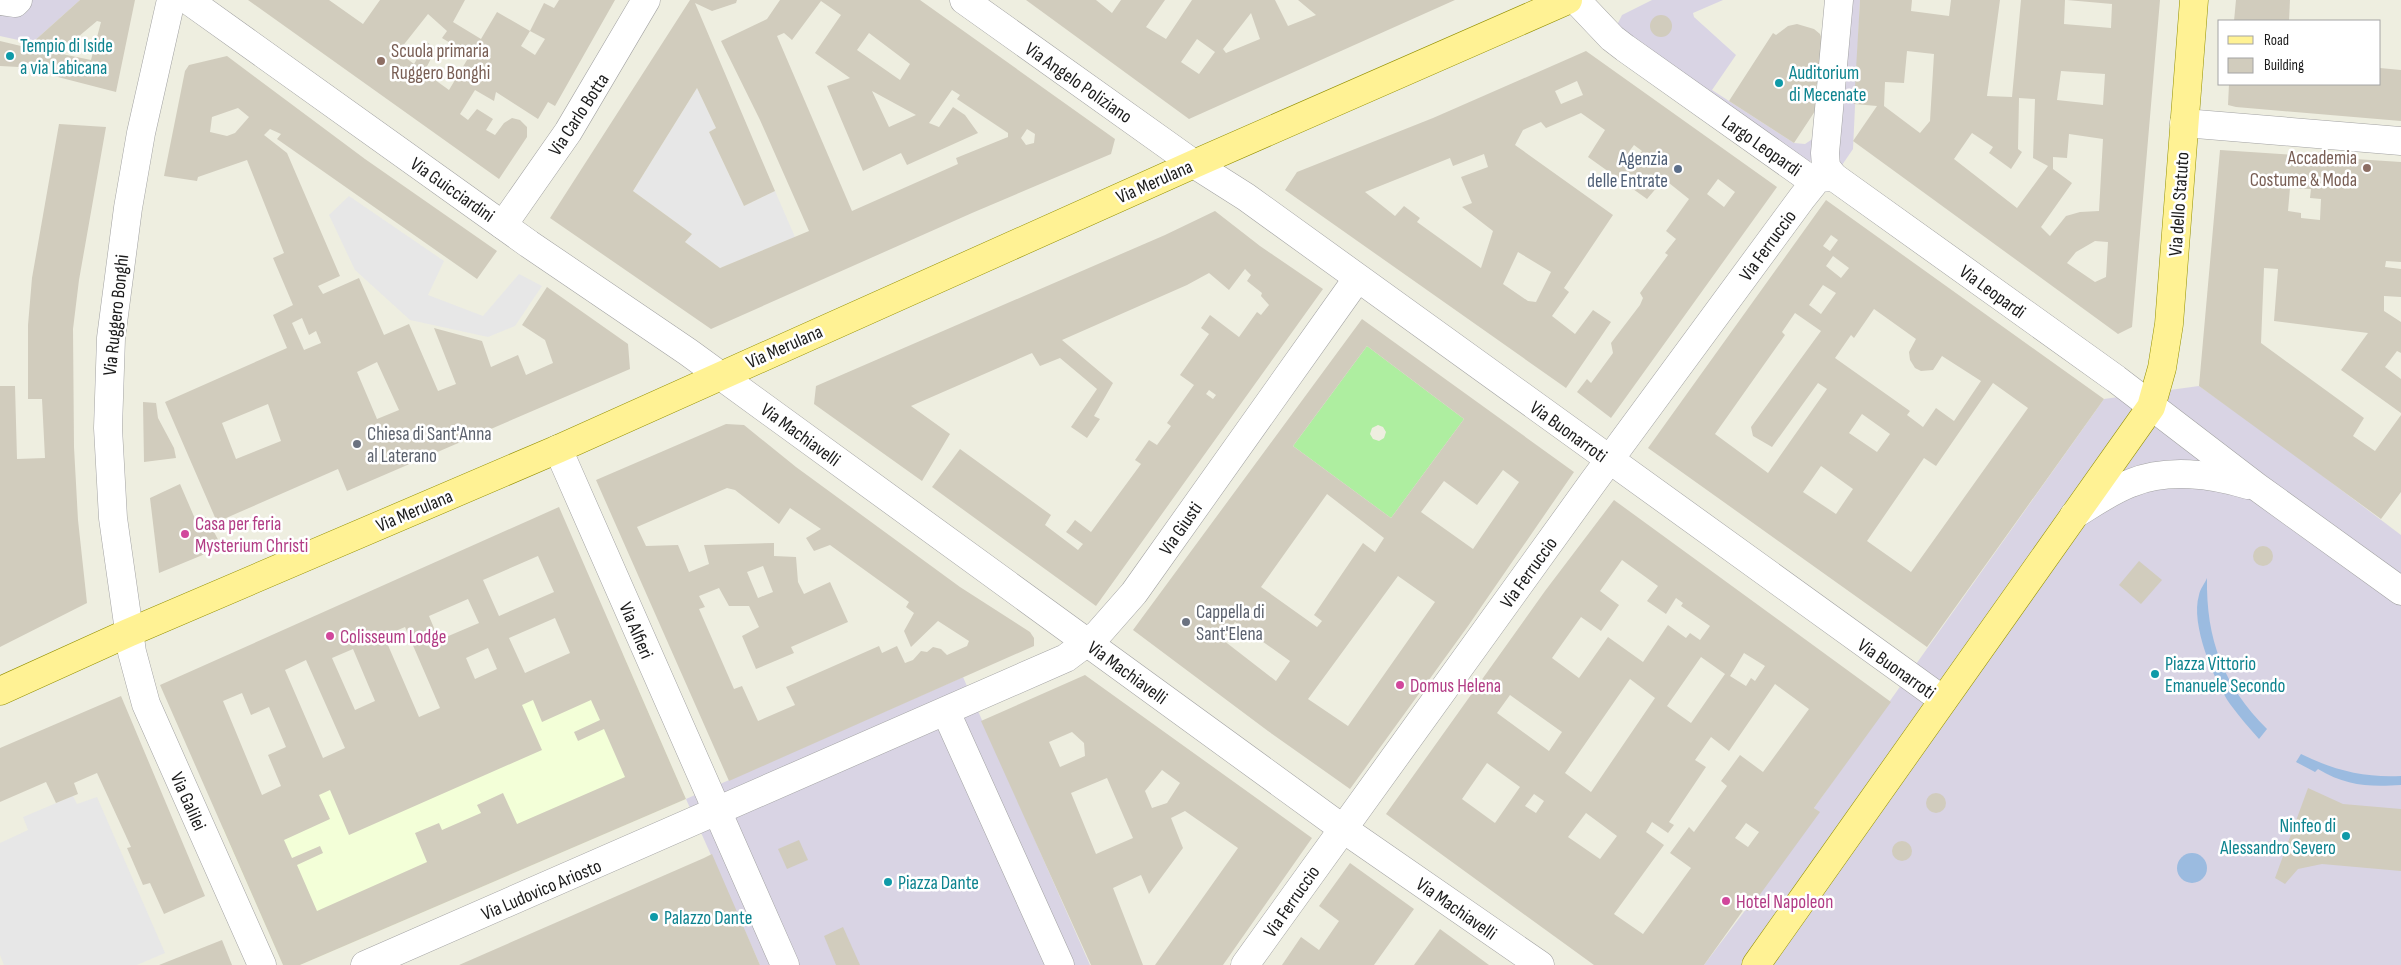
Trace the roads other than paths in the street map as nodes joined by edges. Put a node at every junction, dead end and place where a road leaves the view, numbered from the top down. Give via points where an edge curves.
1 (18, 0) edge
2 (171, 0) edge
3 (188, 0) edge
4 (646, 0) edge
5 (964, 0) edge
6 (1568, 0) edge
7 (1576, 0) edge
8 (1840, 0) edge
9 (2194, 0) edge
10 (0, 1) edge
11 (2184, 123) junction
12 (2401, 141) edge
13 (1194, 164) junction
14 (1824, 180) junction
15 (503, 225) junction
16 (1357, 278) junction
17 (719, 375) junction
18 (2151, 407) junction
19 (558, 449) junction
20 (1609, 460) junction
21 (2257, 487) junction
22 (2074, 515) junction
23 (2400, 587) edge
24 (128, 633) junction
25 (1088, 643) junction
26 (0, 691) edge
27 (1943, 700) junction
28 (946, 712) junction
29 (716, 812) junction
30 (1342, 828) junction
31 (262, 965) edge
32 (365, 965) edge
33 (785, 965) edge
34 (1060, 965) edge
35 (1246, 965) edge
36 (1540, 965) edge
37 (1756, 965) edge

1 - 10 street via 15,3
2 - 24 street, Via Ruggero Bonghi via 129,199 108,381 109,466
3 - 15 street, Via Guicciardini
4 - 15 street, Via Carlo Botta via 568,132
5 - 13 street, Via Angelo Poliziano
6 - 13 main road, Via Merulana
7 - 14 street, Largo Leopardi via 1619,43
8 - 14 street, Largo Leopardi
9 - 11 main road, Via dello Statuto
11 - 12 street
11 - 18 main road, Via dello Statuto via 2169,324
13 - 16 street, Via Buonarroti via 1246,197
13 - 17 main road, Via Merulana
14 - 18 street, Via Leopardi
14 - 20 street, Via Ferruccio
15 - 17 street, Via Guicciardini
16 - 20 street, Via Buonarroti
16 - 25 street, Via Giusti via 1134,593
17 - 19 main road, Via Merulana
17 - 25 street, Via Machiavelli
18 - 21 street
18 - 22 main road
19 - 24 main road, Via Merulana
19 - 29 street, Via Alfieri
20 - 27 street, Via Buonarroti
20 - 30 street, Via Ferruccio
21 - 22 street via 2203,476 2148,478 2116,489
21 - 23 street
22 - 27 main road
24 - 26 main road, Via Merulana
24 - 31 street, Via Galilei via 146,704
25 - 28 street, Via Giusti via 1066,658
25 - 30 street, Via Machiavelli
27 - 37 main road
28 - 29 street
28 - 34 street
29 - 32 street, Via Ludovico Ariosto
29 - 33 street
30 - 35 street, Via Ferruccio
30 - 36 street, Via Machiavelli

